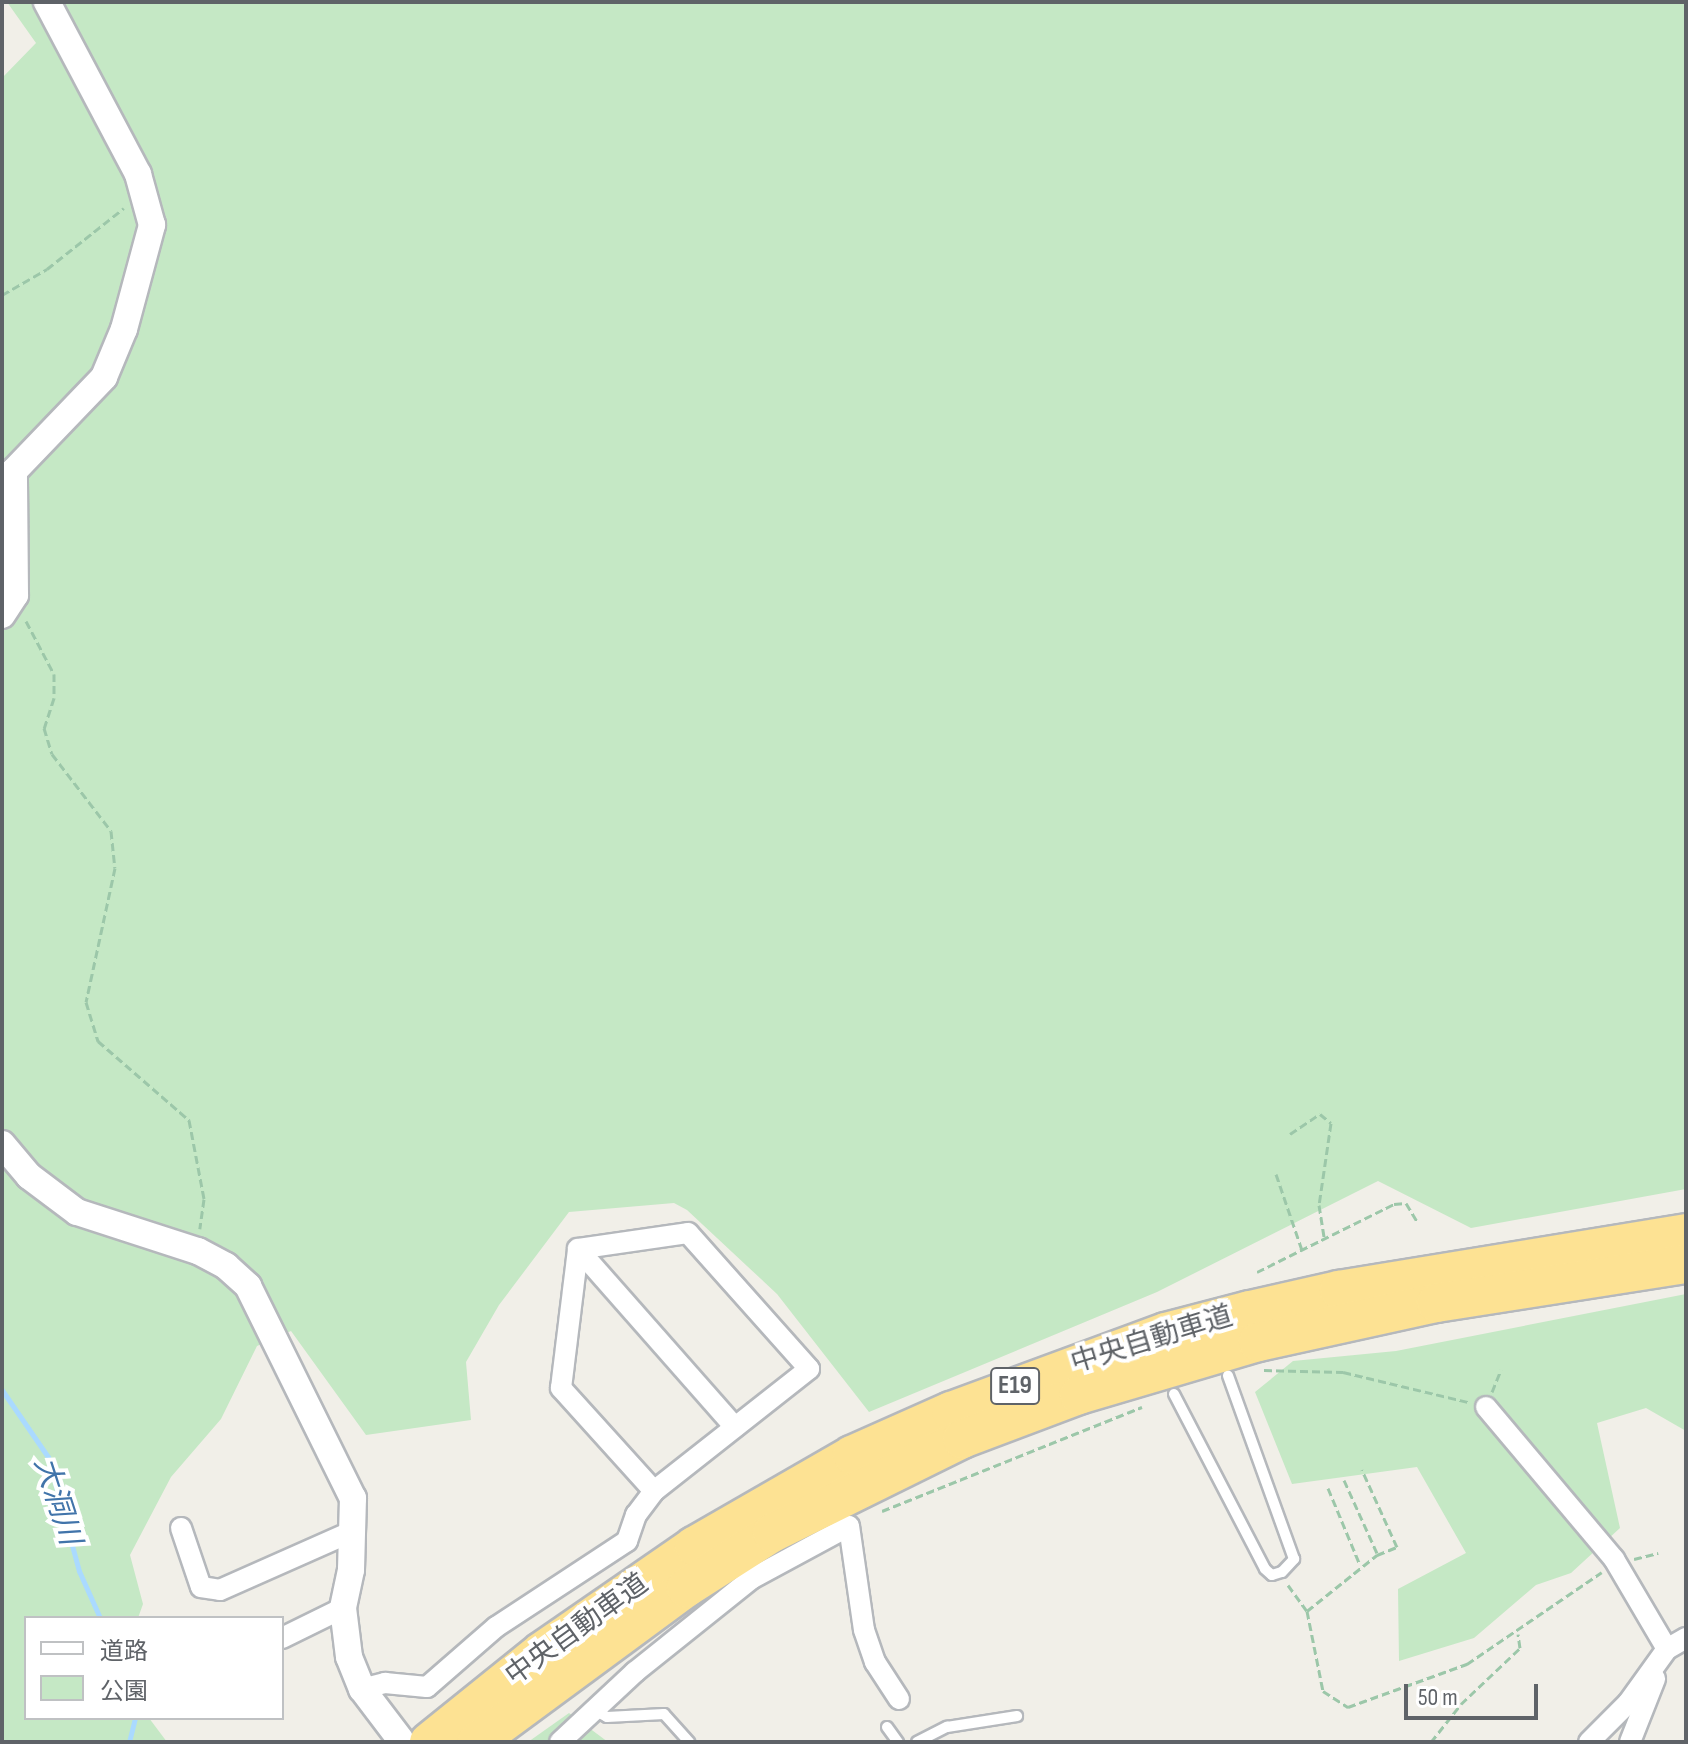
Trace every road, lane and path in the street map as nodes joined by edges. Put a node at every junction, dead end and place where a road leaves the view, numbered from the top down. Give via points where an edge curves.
1 (47, 2) edge
2 (146, 191) junction
3 (2, 295) edge
4 (9, 605) edge
5 (1290, 1134) dead end
6 (2, 1144) edge
7 (1276, 1174) dead end
8 (1417, 1221) dead end
9 (1686, 1233) edge
10 (1324, 1239) junction
11 (578, 1249) junction
12 (198, 1251) junction
13 (1302, 1252) junction
14 (1686, 1264) edge
15 (1257, 1272) dead end
16 (1228, 1376) dead end
17 (1174, 1394) dead end
18 (1486, 1407) dead end
19 (735, 1427) junction
20 (1362, 1470) dead end
21 (1344, 1480) dead end
22 (1328, 1488) dead end
23 (654, 1491) junction
24 (181, 1528) dead end
25 (353, 1531) junction
26 (1658, 1553) dead end
27 (1378, 1554) junction
28 (1616, 1563) junction
29 (1361, 1567) junction
30 (1282, 1572) junction
31 (343, 1608) junction
32 (1307, 1611) junction
33 (1518, 1634) junction
34 (284, 1637) edge
35 (1686, 1638) edge
36 (1667, 1649) junction
37 (362, 1689) junction
38 (899, 1699) dead end
39 (598, 1712) junction
40 (1017, 1716) dead end
41 (887, 1727) dead end
42 (414, 1741) edge
43 (477, 1742) edge
44 (560, 1742) edge
45 (689, 1742) edge
46 (898, 1742) edge
47 (917, 1742) edge
48 (1431, 1742) edge
49 (1589, 1742) edge
50 (1630, 1742) edge

1 - 2 street
2 - 3 path via 47,269
2 - 4 street via 152,225 124,329 104,377 14,471
4 - 12 path via 54,674 44,728 52,754 111,831 115,868 86,1002 98,1041 189,1120 204,1199
5 - 10 path via 1320,1114 1331,1123 1319,1205
6 - 12 street via 29,1176 77,1212
7 - 13 path
8 - 10 path via 1406,1203 1394,1204
9 - 42 highway, 中央自動車道 / E19 via 1339,1290 1250,1310 1166,1332 951,1411 852,1455 694,1546
10 - 13 path
11 - 19 street
11 - 19 street via 688,1233 809,1369
11 - 23 street via 561,1388
12 - 25 street via 226,1266 261,1308 344,1475 353,1498
13 - 15 path
14 - 43 highway, 中央自動車道 / E19 via 1436,1303 1273,1339 1093,1390 962,1439 772,1533 686,1588
16 - 30 lane via 1294,1559
17 - 30 lane via 1265,1569 1272,1575
18 - 28 street
19 - 23 street
20 - 27 path via 1397,1547
21 - 27 path
22 - 29 path
23 - 37 street via 636,1515 627,1541 496,1627 427,1687 385,1683
24 - 25 street via 201,1587 220,1590
25 - 31 street
26 - 28 path
27 - 29 path
28 - 33 path
28 - 36 street
29 - 32 path
30 - 32 path
31 - 34 street
31 - 37 street via 349,1657
32 - 33 path via 1318,1679 1329,1699 1348,1707 1444,1676
33 - 48 path via 1520,1648 1461,1704
35 - 36 street
36 - 49 street via 1628,1703
36 - 50 street
37 - 42 street
38 - 39 street via 875,1662 864,1630 849,1526 751,1579 635,1672
39 - 44 street
39 - 45 lane via 607,1717 664,1714
40 - 47 lane via 947,1727
41 - 46 lane

